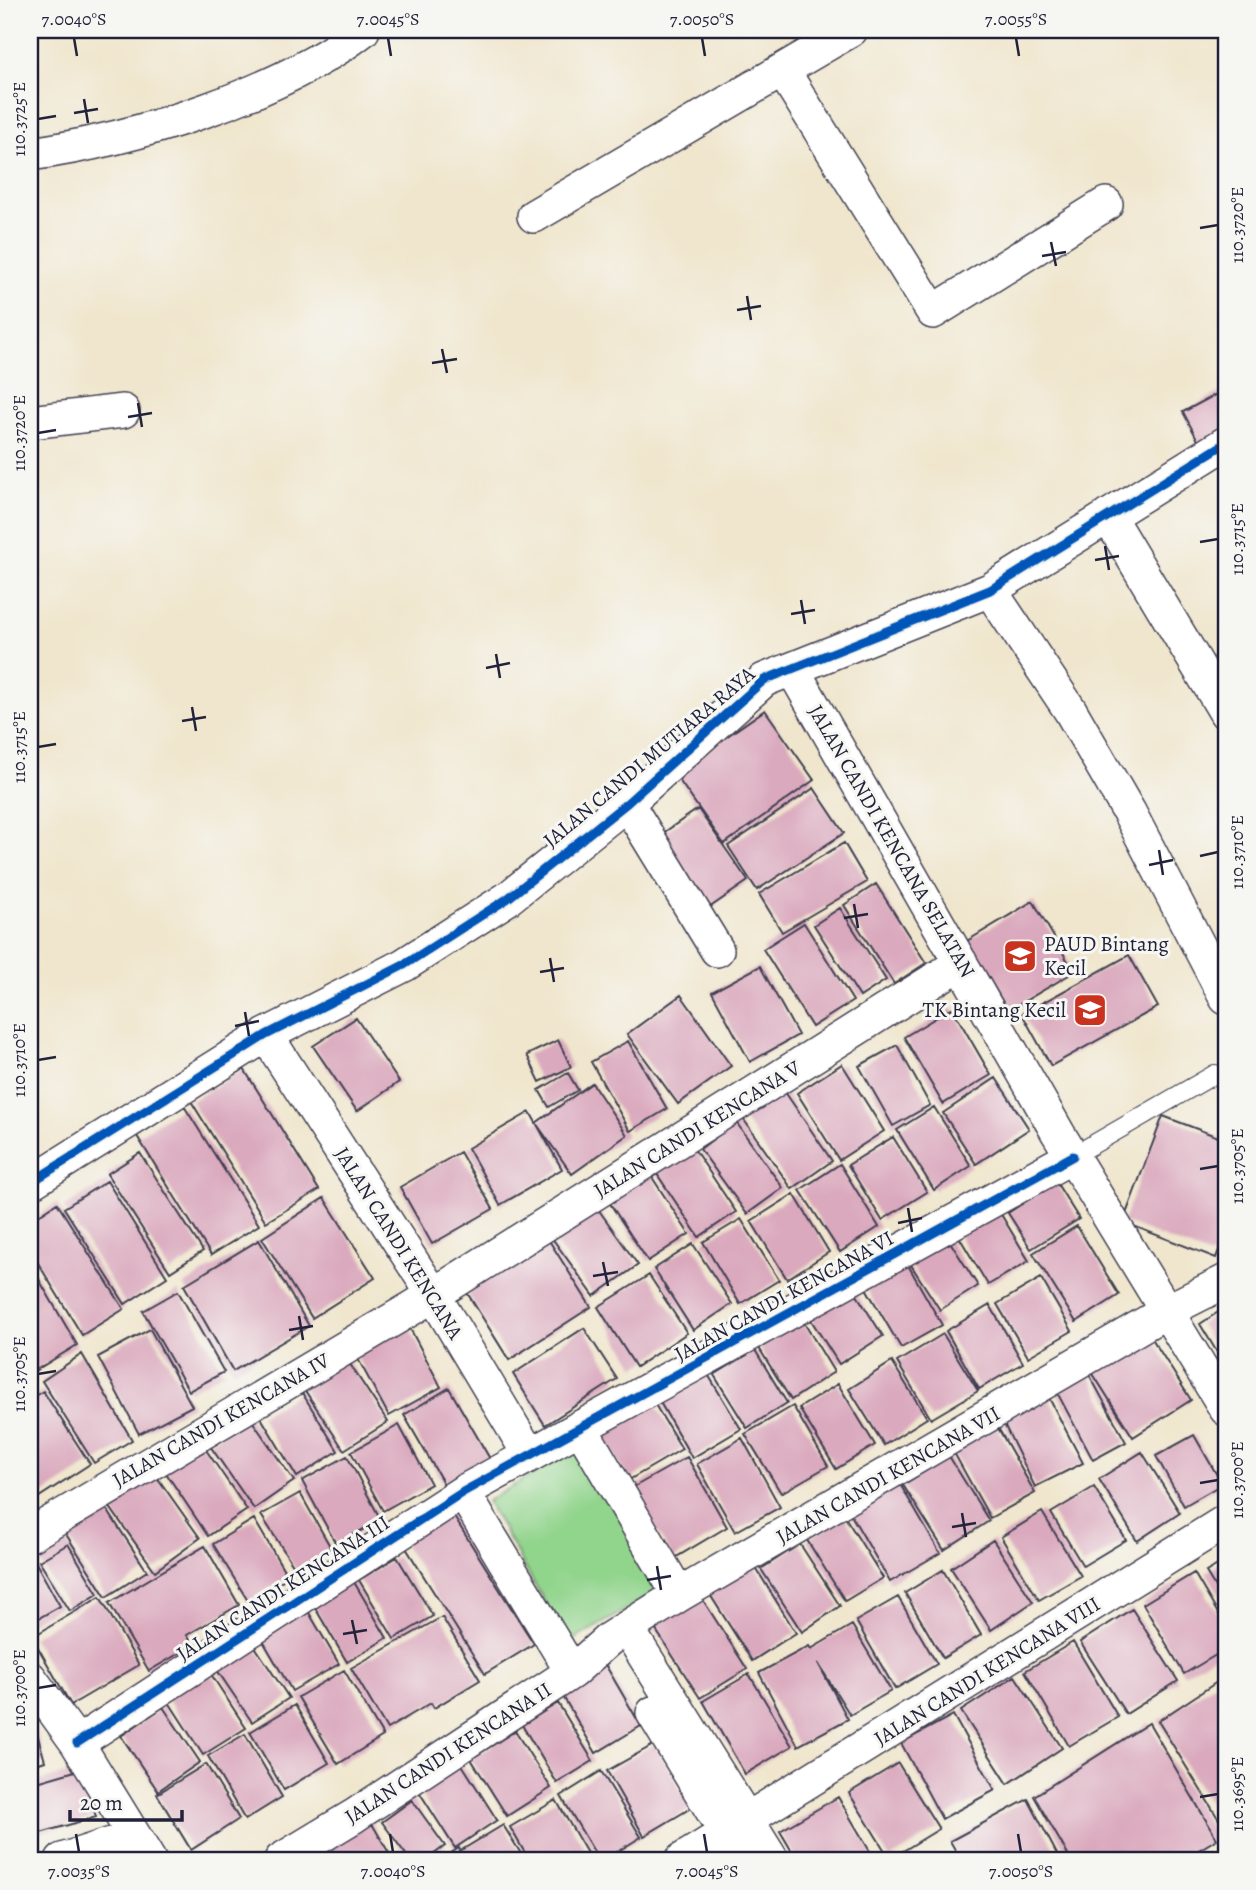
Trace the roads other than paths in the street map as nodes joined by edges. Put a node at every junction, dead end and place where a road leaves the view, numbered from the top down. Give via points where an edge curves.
1 (363, 30) edge
2 (851, 30) edge
3 (783, 71) junction
4 (30, 154) edge
5 (1106, 204) dead end
6 (534, 216) dead end
7 (123, 411) dead end
8 (30, 422) edge
9 (1226, 443) edge
10 (1108, 516) junction
11 (990, 590) junction
12 (793, 670) junction
13 (1226, 713) edge
14 (627, 803) junction
15 (717, 950) dead end
16 (961, 963) junction
17 (1226, 999) edge
18 (256, 1041) junction
19 (1215, 1074) dead end
20 (1073, 1156) junction
21 (30, 1183) edge
22 (1226, 1281) edge
23 (424, 1301) junction
24 (1167, 1311) junction
25 (1226, 1409) edge
26 (580, 1427) junction
27 (520, 1459) junction
28 (463, 1492) junction
29 (1226, 1521) edge
30 (30, 1535) edge
31 (679, 1595) junction
32 (618, 1633) junction
33 (572, 1672) junction
34 (35, 1697) edge
35 (76, 1743) junction
36 (738, 1838) edge
37 (141, 1849) edge
38 (62, 1860) edge
39 (281, 1860) edge
40 (682, 1860) edge
41 (772, 1860) edge

1 - 4 street via 280,79 200,111 71,149
2 - 3 street
3 - 5 street via 933,312
3 - 6 street
7 - 8 street
9 - 10 street, JALAN CANDI MUTIARA RAYA
10 - 11 street, JALAN CANDI MUTIARA RAYA
10 - 13 street
11 - 12 street, JALAN CANDI MUTIARA RAYA
11 - 17 street via 1070,710
12 - 14 street, JALAN CANDI MUTIARA RAYA via 755,686
12 - 16 street, JALAN CANDI KENCANA SELATAN
14 - 15 street
14 - 18 street, JALAN CANDI MUTIARA RAYA via 495,906 404,965
16 - 20 street, JALAN CANDI KENCANA SELATAN
16 - 23 street, JALAN CANDI KENCANA V
18 - 21 street, JALAN CANDI MUTIARA RAYA
18 - 23 street, JALAN CANDI KENCANA
19 - 20 lane
20 - 24 street, JALAN CANDI KENCANA SELATAN
20 - 26 street, JALAN CANDI KENCANA VI
22 - 24 street, JALAN CANDI KENCANA VII
23 - 27 street, JALAN CANDI KENCANA
23 - 30 street, JALAN CANDI KENCANA IV
24 - 25 street, JALAN CANDI KENCANA SELATAN
24 - 31 street, JALAN CANDI KENCANA VII
26 - 27 street, JALAN CANDI KENCANA VI
26 - 31 street
27 - 28 street, JALAN CANDI KENCANA III
28 - 33 street
28 - 35 street, JALAN CANDI KENCANA III
29 - 36 street, JALAN CANDI KENCANA VIII
31 - 32 street, JALAN CANDI KENCANA VII
32 - 33 street, JALAN CANDI KENCANA II
32 - 36 street
33 - 39 street, JALAN CANDI KENCANA II
34 - 35 street
35 - 37 street
36 - 40 street, JALAN CANDI KENCANA VIII
36 - 41 street
37 - 38 street

